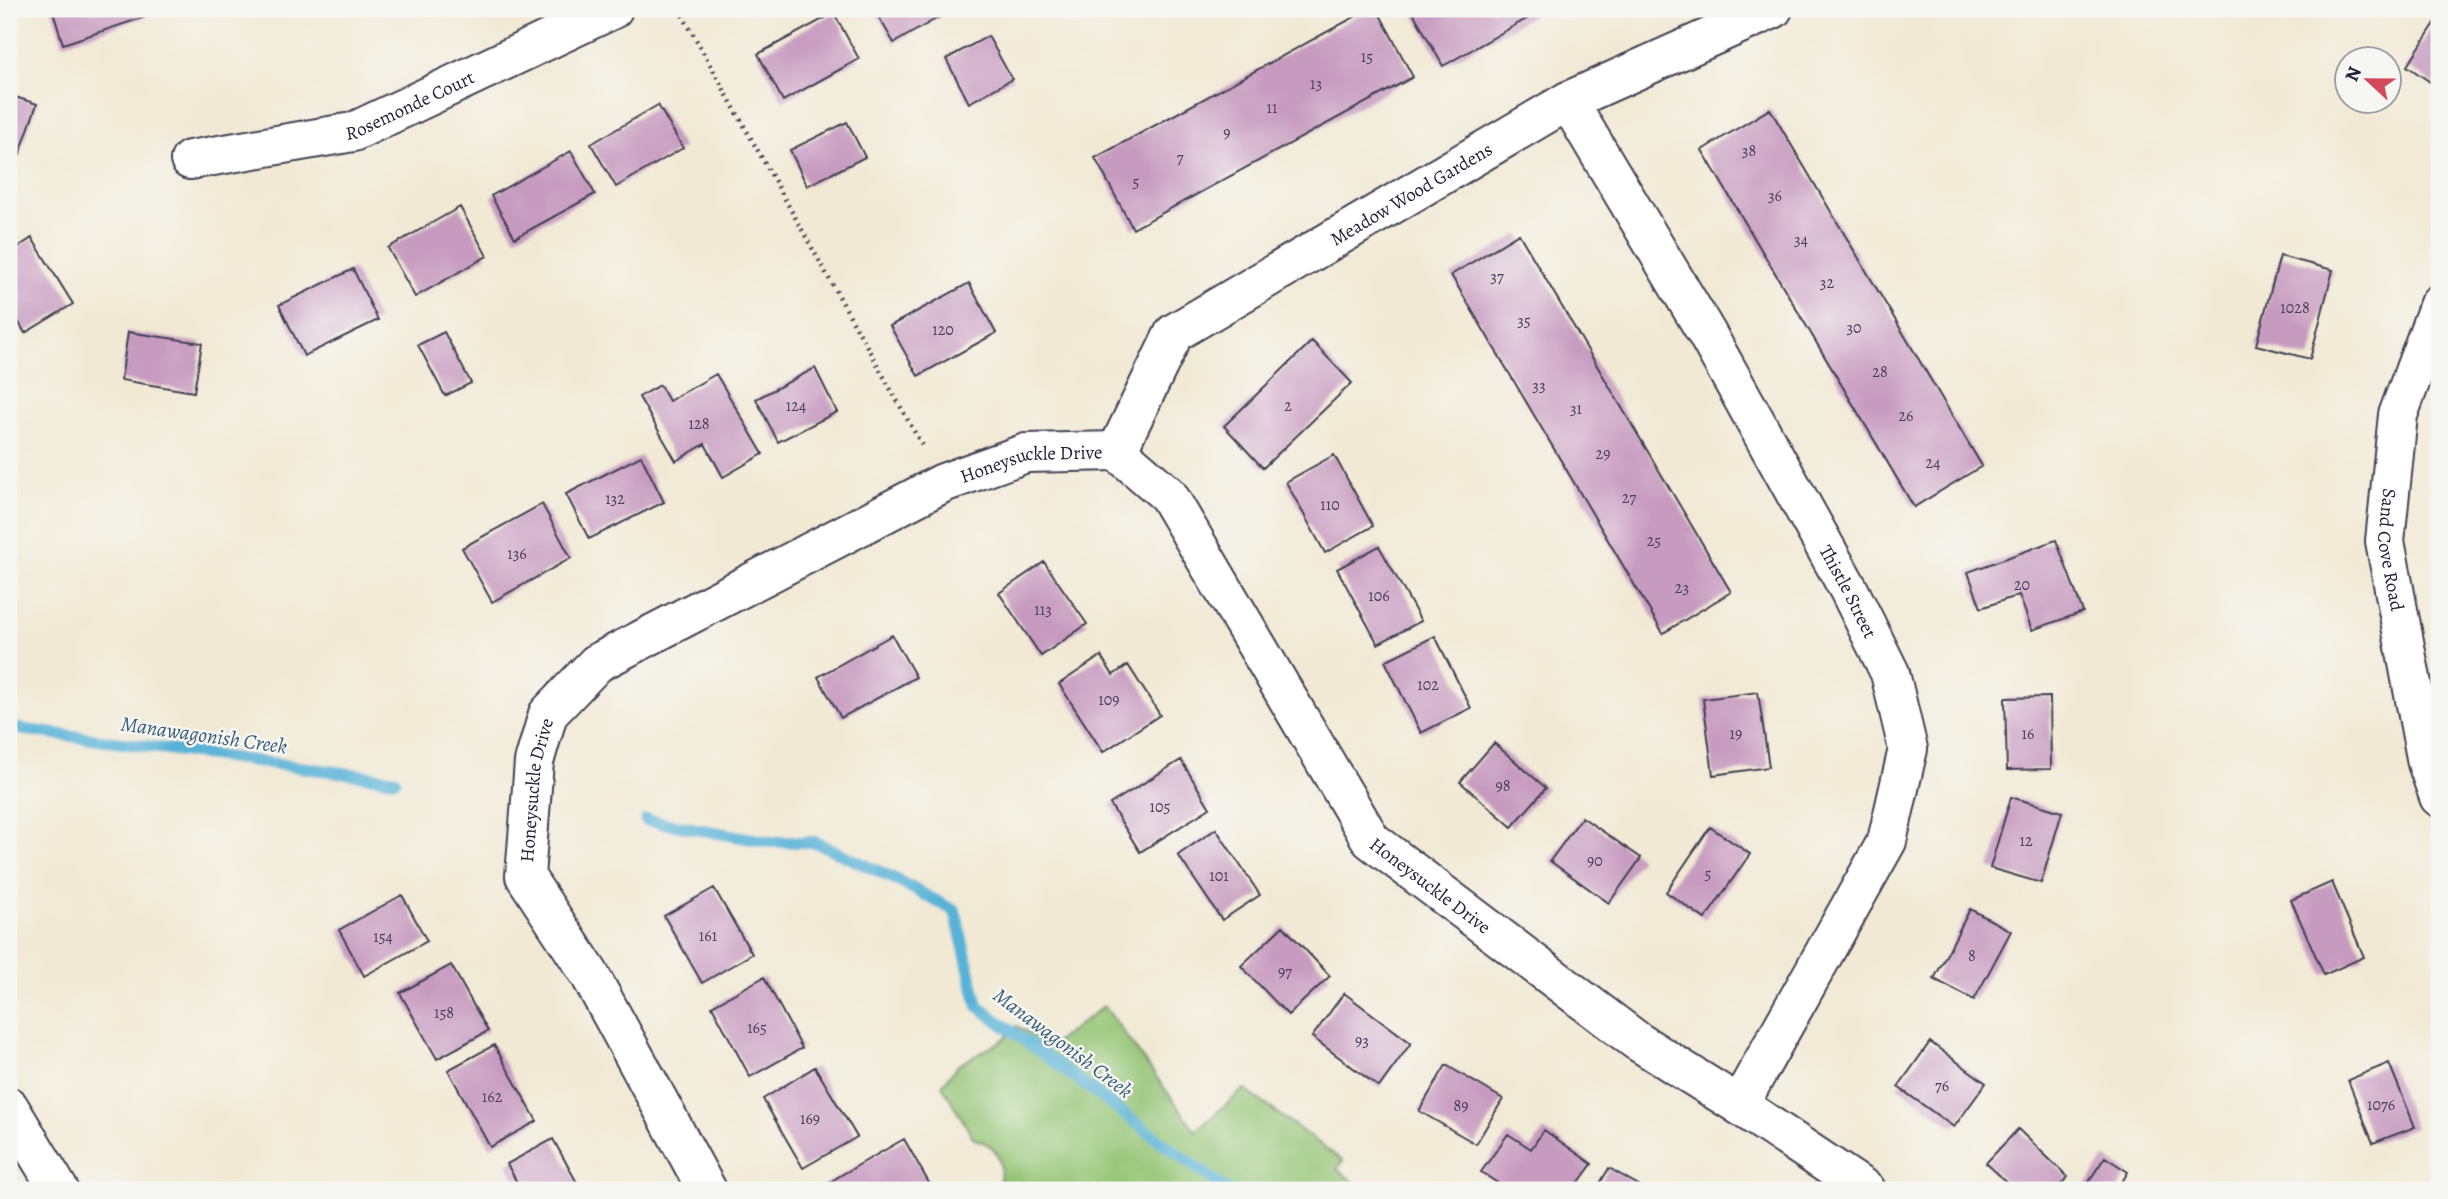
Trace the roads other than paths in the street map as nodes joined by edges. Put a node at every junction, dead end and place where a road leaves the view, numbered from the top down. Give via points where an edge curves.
1 (613, 9) edge
2 (1773, 9) edge
3 (1568, 101) junction
4 (190, 160) dead end
5 (2439, 304) edge
6 (1117, 451) junction
7 (2439, 797) edge
8 (1739, 1105) junction
9 (9, 1107) edge
10 (59, 1190) edge
11 (707, 1190) edge
12 (1866, 1190) edge

1 - 4 main road, Rosemonde Court via 353,132
2 - 3 main road, Meadow Wood Gardens
3 - 6 main road, Meadow Wood Gardens via 1174,333
3 - 8 main road, Thistle Street via 1707,334 1849,590 1890,673 1908,749 1887,841
5 - 7 main road, Sand Cove Road via 2398,415 2385,541 2427,763
6 - 8 main road, Honeysuckle Drive via 1168,495 1371,840 1637,1041
6 - 11 main road, Honeysuckle Drive via 1026,453 943,483 597,663 548,714 534,762 526,877 590,975
8 - 12 main road, Honeysuckle Drive
9 - 10 main road

